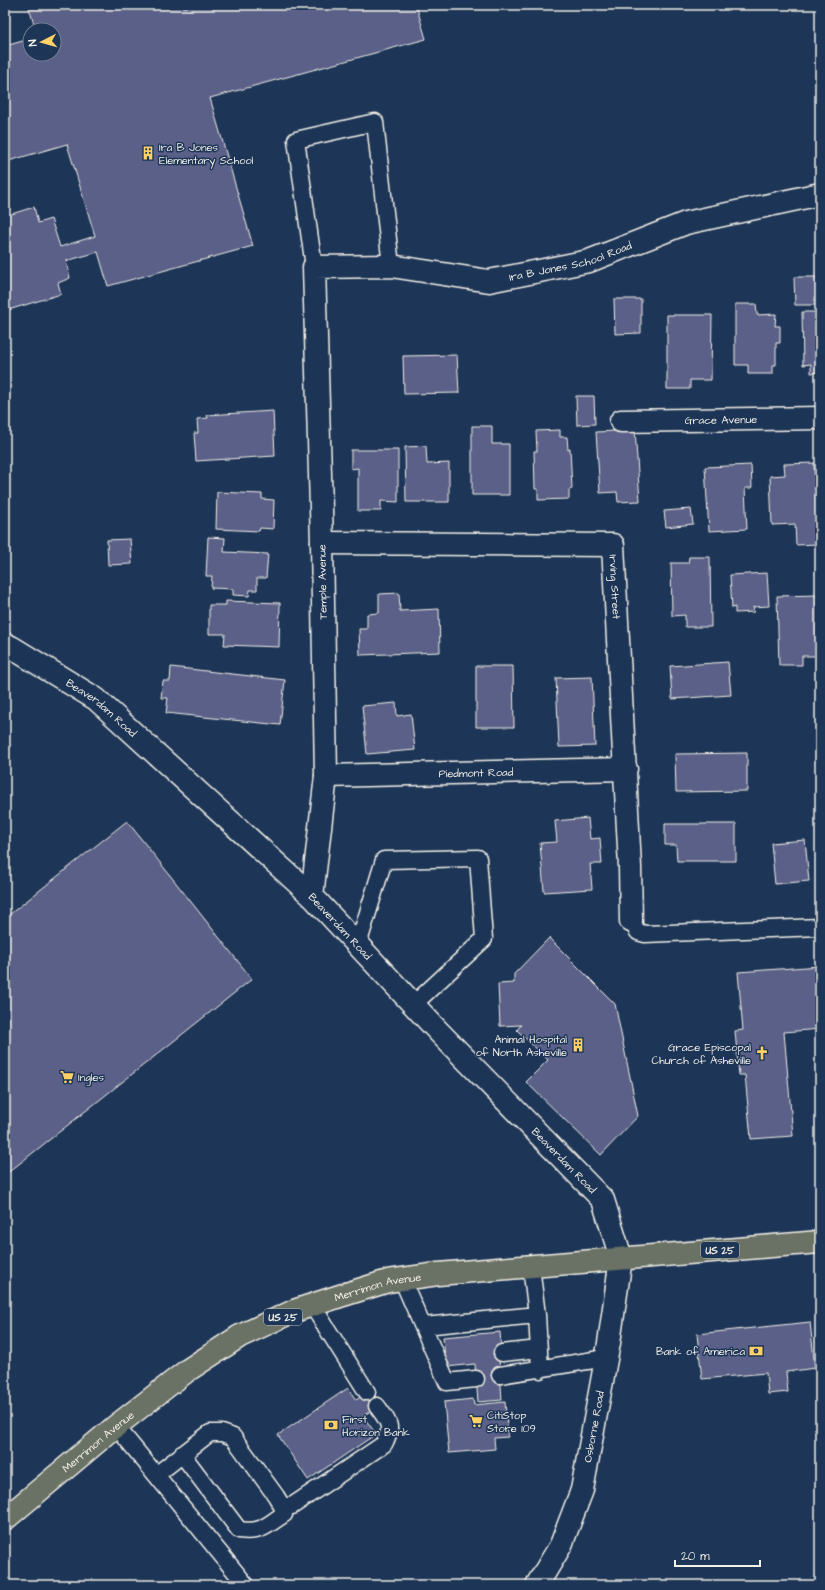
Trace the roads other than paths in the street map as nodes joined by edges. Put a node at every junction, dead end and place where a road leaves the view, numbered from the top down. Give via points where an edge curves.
1 (820, 194) edge
2 (391, 266) junction
3 (314, 267) junction
4 (820, 418) edge
5 (621, 421) dead end
6 (322, 543) junction
7 (5, 644) edge
8 (626, 769) junction
9 (326, 776) junction
10 (312, 896) junction
11 (631, 920) joint
12 (820, 927) edge
13 (358, 945) junction
14 (414, 1004) junction
15 (820, 1242) edge
16 (621, 1258) junction
17 (531, 1266) junction
18 (402, 1279) junction
19 (312, 1305) junction
20 (537, 1315) junction
21 (424, 1326) junction
22 (539, 1349) junction
23 (502, 1353) dead end
24 (606, 1358) junction
25 (540, 1370) junction
26 (500, 1375) dead end
27 (476, 1379) dead end
28 (367, 1392) dead end
29 (377, 1406) dead end
30 (116, 1426) junction
31 (182, 1454) junction
32 (156, 1475) junction
33 (282, 1506) junction
34 (5, 1519) edge
35 (246, 1585) edge
36 (537, 1585) edge

1 - 2 street, Ira B Jones School Road via 686,223 589,261 489,281
2 - 3 street, Ira B Jones School Road
2 - 3 lane via 375,122 296,140
3 - 6 street, Temple Avenue
4 - 5 street, Grace Avenue
6 - 8 street, Irving Street via 614,545
6 - 9 street, Temple Avenue
7 - 10 street, Beaverdam Road via 96,699
8 - 9 street, Piedmont Road
8 - 11 street, Irving Street
9 - 10 street, Temple Avenue
10 - 13 street, Beaverdam Road
11 - 12 lane via 638,932 645,934
13 - 14 street, Beaverdam Road
13 - 14 lane via 384,860 478,858 484,939
14 - 16 street, Beaverdam Road via 603,1200
15 - 16 main road, Merrimon Avenue / US 25
16 - 17 main road, Merrimon Avenue / US 25
16 - 24 street, Osborne Road
17 - 18 main road, Merrimon Avenue / US 25
17 - 20 lane
18 - 19 main road, Merrimon Avenue / US 25 via 380,1283
18 - 21 lane
19 - 28 lane
19 - 30 main road, Merrimon Avenue / US 25 via 240,1336 188,1370
20 - 21 lane
20 - 22 lane
21 - 27 lane via 441,1359 447,1382
22 - 23 lane
22 - 25 lane
24 - 25 lane
24 - 36 street, Osborne Road via 582,1490 561,1545
25 - 26 lane
29 - 33 lane via 388,1421 390,1433 384,1444 292,1506
30 - 32 lane
30 - 34 main road, Merrimon Avenue / US 25
31 - 32 lane
31 - 33 lane via 210,1432 233,1437
31 - 33 lane via 239,1530 259,1530 284,1514
32 - 35 lane

